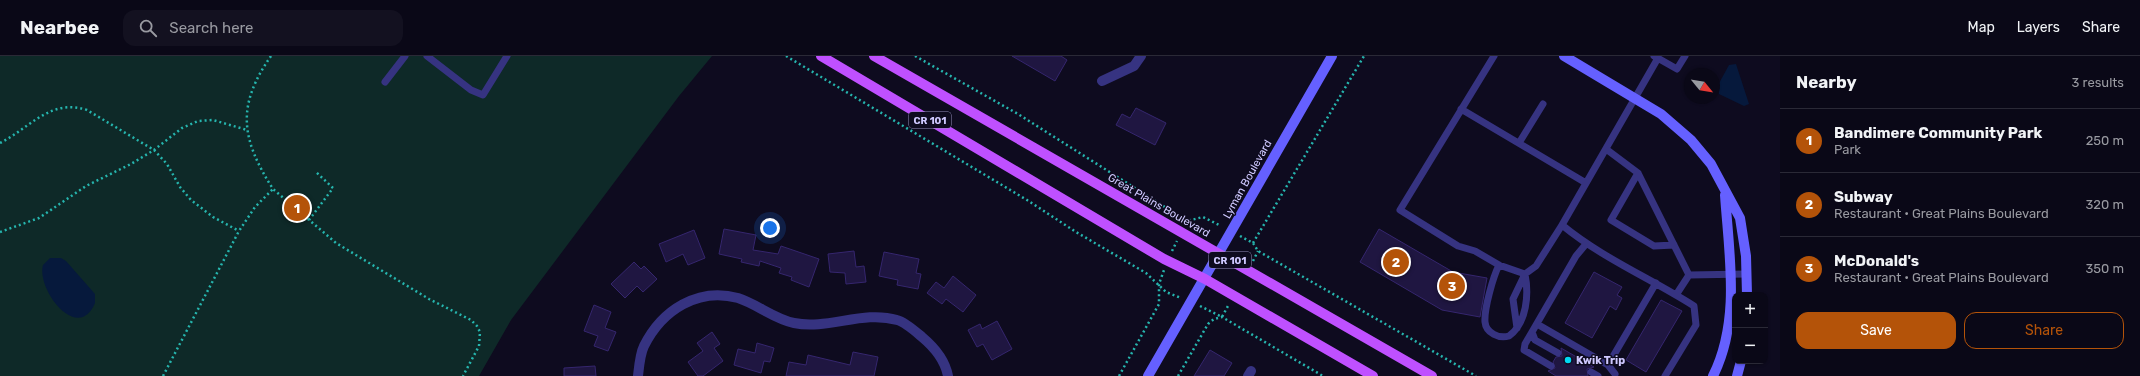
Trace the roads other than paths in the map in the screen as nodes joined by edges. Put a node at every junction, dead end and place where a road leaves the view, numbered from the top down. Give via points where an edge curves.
1 (405, 56) edge
2 (427, 56) edge
3 (508, 56) edge
4 (821, 56) edge
5 (874, 56) edge
6 (1141, 56) edge
7 (1332, 56) edge
8 (1494, 56) edge
9 (1564, 56) edge
10 (1685, 56) edge
11 (1656, 57) edge
12 (1102, 81) dead end
13 (385, 82) dead end
14 (1636, 98) junction
15 (1543, 104) dead end
16 (1461, 109) junction
17 (1519, 143) junction
18 (1606, 149) junction
19 (1638, 173) junction
20 (1586, 183) junction
21 (1725, 191) junction
22 (1562, 225) junction
23 (1586, 244) junction
24 (1674, 245) junction
25 (1218, 253) junction
26 (1499, 265) junction
27 (1731, 273) junction
28 (1525, 274) junction
29 (1747, 274) junction
30 (1690, 275) junction
31 (1205, 279) junction
32 (1656, 283) junction
33 (1747, 292) edge
34 (1676, 295) junction
35 (1537, 324) junction
36 (1518, 328) junction
37 (1532, 332) junction
38 (1558, 353) dead end
39 (1740, 364) edge
40 (1608, 365) junction
41 (1551, 366) dead end
42 (1591, 372) dead end
43 (1615, 375) edge
44 (638, 376) edge
45 (948, 376) edge
46 (1148, 376) edge
47 (1373, 376) edge
48 (1432, 376) edge
49 (1598, 376) edge
50 (1665, 376) edge
51 (1714, 376) edge
52 (1737, 376) edge

1 - 13 lane
2 - 3 lane via 471,90 483,95
4 - 31 main road, CR 101 via 1167,261
5 - 25 main road, Great Plains Boulevard / CR 101
6 - 12 street via 1134,66
7 - 25 street, Lyman Boulevard
8 - 16 lane
9 - 14 street
10 - 11 lane via 1677,69
11 - 14 lane
14 - 18 lane
14 - 21 street via 1661,114 1691,140 1711,164
15 - 17 lane
16 - 17 lane
16 - 26 lane via 1400,210 1458,246 1475,250
17 - 20 lane
18 - 19 lane
18 - 20 lane
19 - 24 lane
19 - 24 lane via 1611,220 1654,246
20 - 22 lane
21 - 27 street
21 - 29 street via 1740,218
22 - 23 lane
22 - 28 lane via 1536,266
23 - 32 lane
23 - 35 lane via 1576,256
24 - 30 lane
25 - 31 street, Lyman Boulevard
25 - 48 main road, Great Plains Boulevard / CR 101
26 - 28 lane
26 - 36 lane via 1493,278 1484,321 1493,334 1504,338
27 - 29 lane
27 - 30 lane
27 - 51 street via 1729,331
28 - 36 lane via 1528,289 1524,313
28 - 36 lane via 1513,299
29 - 33 street
30 - 34 lane
31 - 46 street, Lyman Boulevard
31 - 47 main road, CR 101
32 - 34 lane
32 - 40 lane
34 - 50 lane via 1694,306 1696,325
35 - 37 lane
35 - 40 lane
37 - 38 lane via 1535,340
37 - 41 lane via 1524,350
39 - 52 street
40 - 43 lane
42 - 49 lane
44 - 45 street via 643,347 657,326 678,305 710,294 738,298 794,323 827,324 873,317 897,320 931,344 946,365

